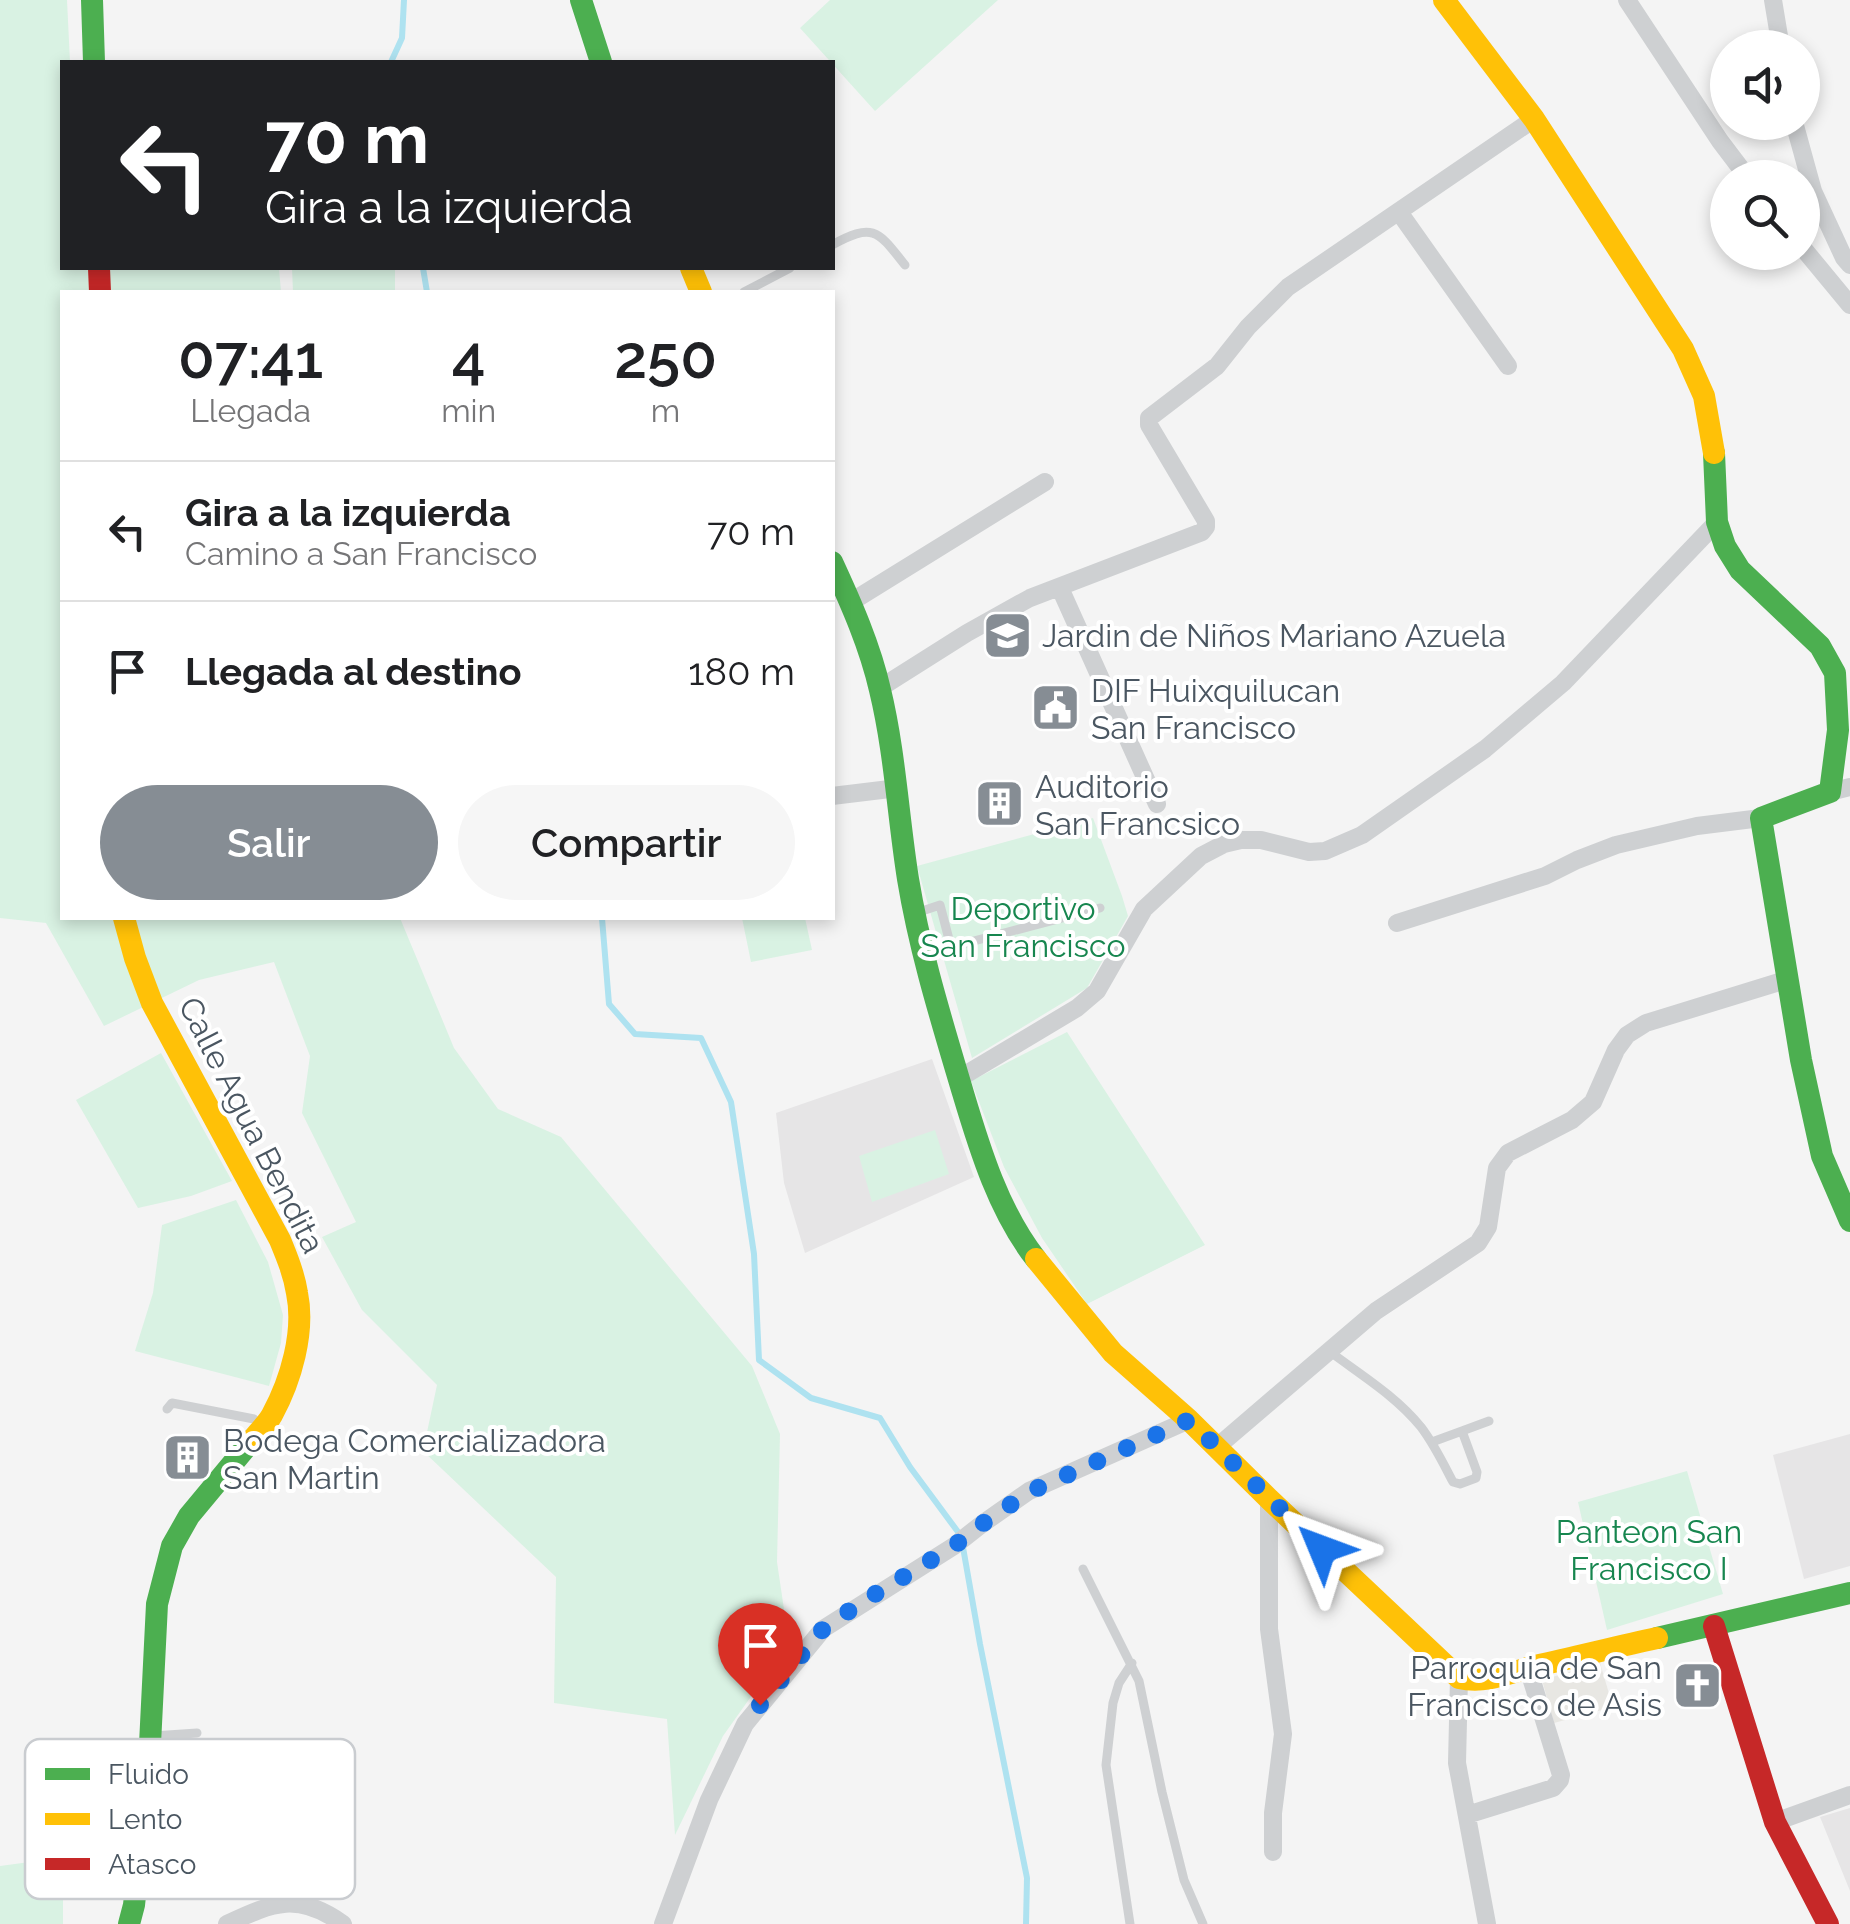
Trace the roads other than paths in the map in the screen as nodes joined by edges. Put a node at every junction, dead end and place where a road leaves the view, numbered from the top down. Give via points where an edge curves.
1 (92, 0) edge
2 (581, 0) edge
3 (1444, 0) edge
4 (1627, 0) edge
5 (1773, 0) edge
6 (1778, 30) edge
7 (94, 60) edge
8 (600, 60) edge
9 (1534, 119) junction
10 (1799, 140) edge
11 (1734, 160) edge
12 (1399, 212) junction
13 (835, 242) edge
14 (1850, 264) edge
15 (906, 265) dead end
16 (1820, 269) edge
17 (786, 270) edge
18 (748, 290) edge
19 (1850, 305) edge
20 (1508, 366) dead end
21 (1044, 482) dead end
22 (1717, 522) junction
23 (835, 568) edge
24 (1060, 588) junction
25 (851, 602) junction
26 (880, 688) junction
27 (898, 788) junction
28 (1840, 790) edge
29 (835, 796) edge
30 (1157, 804) dead end
31 (1760, 818) junction
32 (1100, 908) dead end
33 (915, 914) junction
34 (125, 920) edge
35 (1397, 923) dead end
36 (1789, 979) junction
37 (958, 1080) junction
38 (1850, 1221) edge
39 (1329, 1352) junction
40 (167, 1409) dead end
41 (254, 1419) dead end
42 (1189, 1420) junction
43 (1489, 1422) dead end
44 (1462, 1430) junction
45 (1432, 1442) junction
46 (1217, 1447) junction
47 (1269, 1499) junction
48 (1084, 1570) dead end
49 (1850, 1593) edge
50 (1714, 1626) junction
51 (1132, 1664) junction
52 (1528, 1668) junction
53 (1459, 1678) junction
54 (196, 1733) dead end
55 (150, 1736) junction
56 (150, 1739) edge
57 (1850, 1795) edge
58 (1467, 1816) junction
59 (1776, 1822) junction
60 (1274, 1852) dead end
61 (135, 1899) edge
62 (129, 1924) edge
63 (227, 1924) edge
64 (343, 1924) edge
65 (663, 1924) edge
66 (1130, 1924) edge
67 (1203, 1924) edge
68 (1487, 1924) edge
69 (1828, 1924) edge

1 - 7 main road
2 - 8 main road
3 - 9 main road
4 - 11 street
5 - 6 street
9 - 12 street
9 - 22 main road via 1683,349 1704,396
10 - 14 street via 1813,191
12 - 20 street
12 - 24 street via 1288,287 1217,366 1149,418 1206,522 1202,532
13 - 15 lane via 870,232 884,238
16 - 19 street
17 - 18 lane
21 - 25 street
22 - 28 main road via 1740,570 1820,646 1835,673
22 - 37 street via 1563,683 1485,749 1362,835 1325,851 1242,840 1200,856 1144,909 1097,992
23 - 25 main road
24 - 26 street via 1030,598
24 - 30 street
25 - 26 main road
26 - 27 main road
27 - 29 street
27 - 33 main road
28 - 31 main road
31 - 35 street via 1616,846
31 - 36 main road
32 - 33 lane via 951,947 940,905
33 - 37 main road
34 - 55 main road, Calle Agua Bendita via 152,1002 280,1240 292,1268 299,1320 291,1370 271,1417 172,1546 157,1604
36 - 38 main road via 1822,1156
36 - 39 street via 1646,1022 1626,1035 1594,1102 1508,1153 1478,1244 1376,1310
37 - 42 main road via 987,1167 1032,1254 1114,1353
39 - 45 lane via 1396,1401
39 - 46 street
40 - 41 lane via 172,1403
42 - 46 main road
42 - 65 street via 1029,1492 823,1629 745,1724
43 - 44 lane
44 - 45 lane
44 - 45 lane via 1476,1478 1453,1482
46 - 47 main road
47 - 53 main road
47 - 60 street via 1269,1629 1282,1734
48 - 51 lane
49 - 50 main road
50 - 52 main road
50 - 59 main road
51 - 66 lane via 1113,1703 1106,1765
51 - 67 lane via 1184,1880
52 - 53 main road via 1488,1680
52 - 58 street via 1560,1780
53 - 58 street via 1457,1762
54 - 55 lane
55 - 56 main road, Calle Agua Bendita
57 - 59 street
58 - 68 street
59 - 69 main road
61 - 62 main road, Calle Agua Bendita
63 - 64 street via 292,1902

